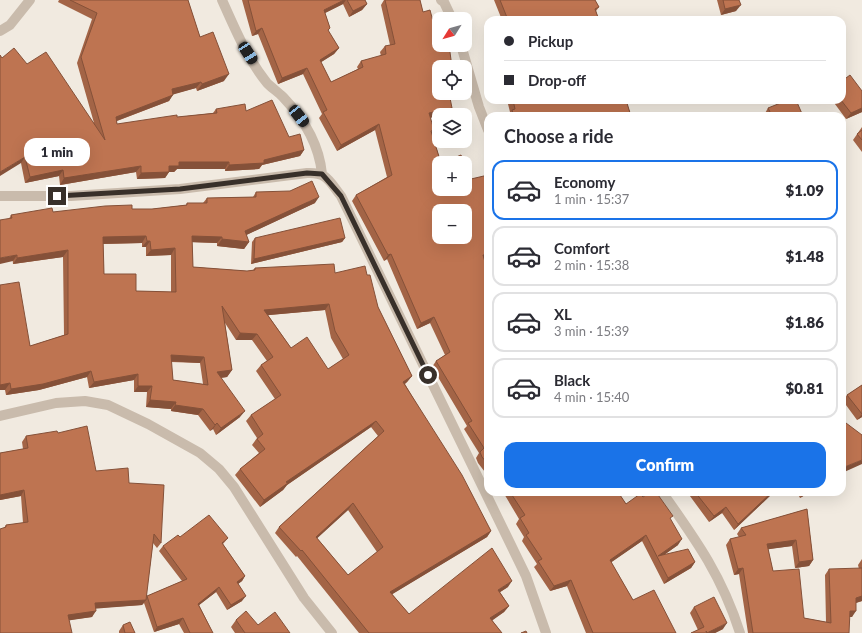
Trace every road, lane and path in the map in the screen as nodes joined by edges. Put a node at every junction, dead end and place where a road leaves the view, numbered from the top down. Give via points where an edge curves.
1 (30, 0) edge
2 (222, 0) edge
3 (440, 0) edge
4 (449, 12) edge
5 (0, 31) edge
6 (463, 52) edge
7 (484, 120) edge
8 (322, 174) junction
9 (0, 196) edge
10 (0, 416) edge
11 (484, 490) edge
12 (487, 496) edge
13 (665, 496) edge
14 (332, 633) edge
15 (546, 633) edge
16 (740, 633) edge

1 - 5 street via 10,25
2 - 8 street via 240,41 255,65 268,84 304,122 318,152
3 - 4 street via 444,2
6 - 7 street
8 - 9 street via 307,173 165,190 71,196
8 - 11 street via 341,196
10 - 14 street via 56,403 85,401 108,405 200,453 234,487 304,598
12 - 15 street via 526,576
13 - 16 street via 704,551 719,578

